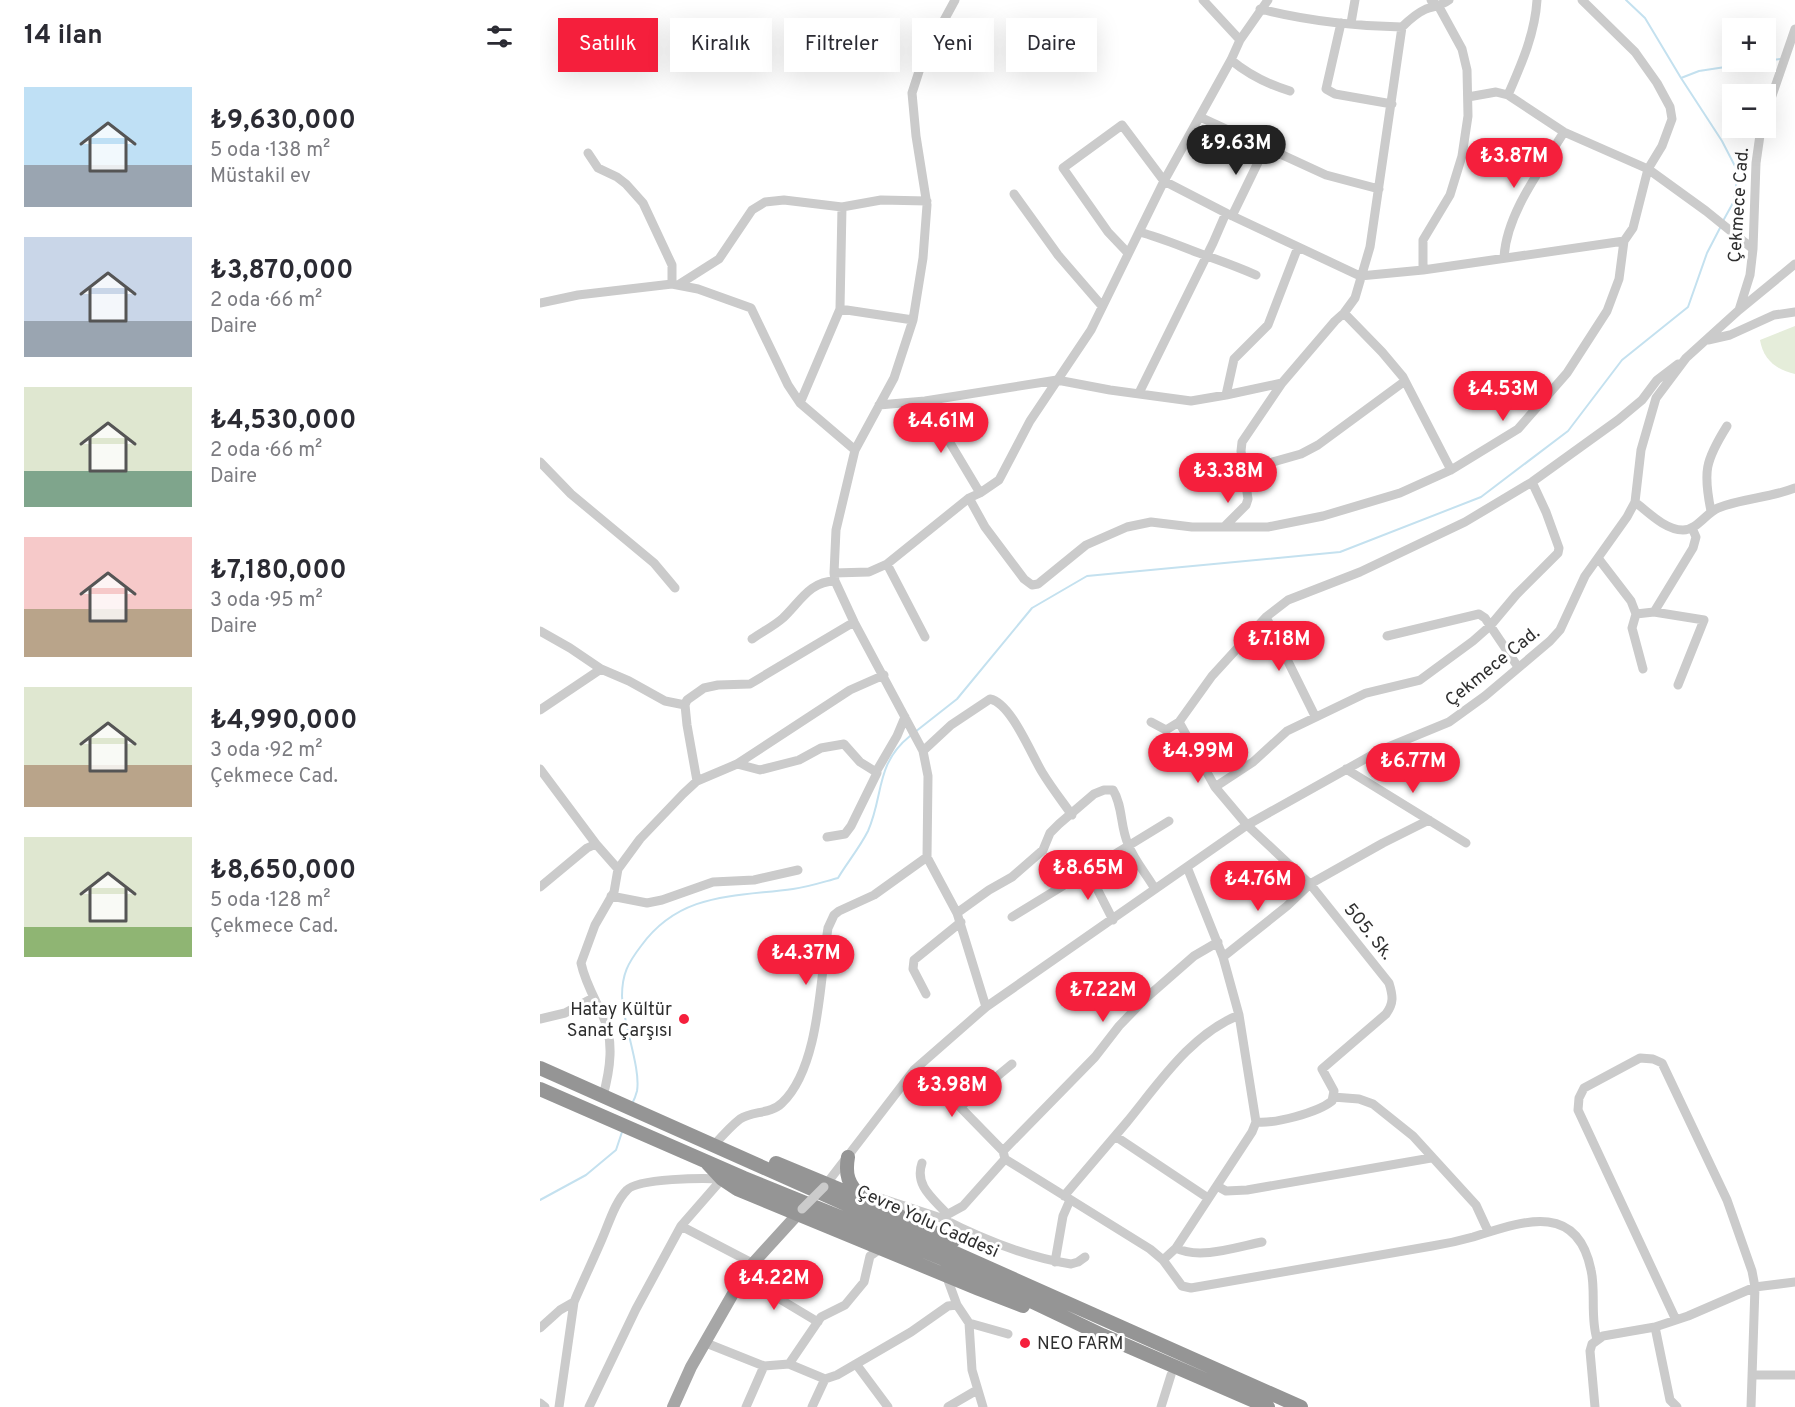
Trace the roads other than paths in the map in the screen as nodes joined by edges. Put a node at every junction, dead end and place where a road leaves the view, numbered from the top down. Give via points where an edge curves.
1 (955, 0) edge
2 (1203, 0) edge
3 (1268, 0) edge
4 (1355, 0) edge
5 (1431, 0) edge
6 (1449, 0) edge
7 (1537, 0) edge
8 (1582, 0) edge
9 (1439, 7) junction
10 (1260, 9) junction
11 (1346, 23) junction
12 (1402, 27) junction
13 (1794, 31) edge
14 (1240, 39) junction
15 (1231, 60) junction
16 (1776, 84) edge
17 (1290, 91) dead end
18 (1508, 95) junction
19 (1468, 97) junction
20 (1392, 104) junction
21 (1200, 117) junction
22 (1564, 132) junction
23 (1760, 138) edge
24 (1265, 148) junction
25 (588, 153) dead end
26 (1648, 170) junction
27 (1164, 181) junction
28 (1379, 189) junction
29 (1014, 194) dead end
30 (927, 201) junction
31 (842, 207) junction
32 (1229, 214) junction
33 (1139, 232) junction
34 (1624, 241) junction
35 (1298, 247) junction
36 (1753, 249) junction
37 (1128, 254) junction
38 (1206, 256) junction
39 (1504, 258) junction
40 (1795, 264) edge
41 (1423, 270) junction
42 (1256, 275) dead end
43 (1360, 276) junction
44 (675, 285) junction
45 (540, 303) edge
46 (1102, 306) junction
47 (840, 309) junction
48 (1739, 310) junction
49 (1795, 312) edge
50 (1344, 313) junction
51 (913, 320) junction
52 (1706, 341) junction
53 (1686, 358) junction
54 (1057, 380) junction
55 (1405, 381) junction
56 (1282, 383) junction
57 (1139, 393) junction
58 (1226, 395) junction
59 (925, 401) junction
60 (800, 403) junction
61 (879, 405) junction
62 (1727, 426) dead end
63 (855, 450) junction
64 (540, 462) edge
65 (1244, 470) junction
66 (1451, 470) junction
67 (1532, 482) junction
68 (1795, 488) edge
69 (980, 493) junction
70 (969, 498) junction
71 (1635, 502) junction
72 (1711, 511) junction
73 (1225, 526) junction
74 (1692, 528) junction
75 (1598, 558) junction
76 (887, 564) junction
77 (835, 577) junction
78 (675, 588) dead end
79 (1654, 612) junction
80 (1636, 614) junction
81 (1266, 617) junction
82 (854, 622) junction
83 (1490, 626) junction
84 (540, 631) edge
85 (1388, 636) dead end
86 (925, 637) dead end
87 (752, 639) dead end
88 (1518, 667) junction
89 (601, 669) junction
90 (1643, 669) dead end
91 (884, 675) junction
92 (1678, 685) dead end
93 (685, 705) junction
94 (540, 710) edge
95 (904, 717) junction
96 (1315, 717) junction
97 (1151, 722) dead end
98 (1179, 722) junction
99 (923, 751) junction
100 (737, 764) junction
101 (540, 769) edge
102 (1346, 769) junction
103 (876, 772) junction
104 (697, 781) junction
105 (1215, 787) junction
106 (1072, 815) junction
107 (1169, 820) dead end
108 (1429, 820) junction
109 (1247, 825) junction
110 (827, 837) dead end
111 (1466, 843) dead end
112 (596, 844) junction
113 (1128, 846) junction
114 (927, 857) junction
115 (1187, 867) junction
116 (618, 869) junction
117 (798, 870) dead end
118 (1088, 871) junction
119 (1310, 884) junction
120 (540, 887) edge
121 (1155, 889) junction
122 (611, 897) junction
123 (1012, 917) dead end
124 (959, 918) junction
125 (1113, 920) junction
126 (1218, 942) junction
127 (1223, 957) junction
128 (926, 994) dead end
129 (593, 998) junction
130 (986, 1007) junction
131 (1239, 1015) junction
132 (540, 1019) edge
133 (1011, 1064) dead end
134 (540, 1068) edge
135 (917, 1068) junction
136 (540, 1089) edge
137 (1333, 1097) junction
138 (609, 1099) junction
139 (960, 1107) junction
140 (1256, 1122) junction
141 (1115, 1136) junction
142 (711, 1143) junction
143 (1004, 1155) junction
144 (848, 1157) junction
145 (703, 1158) junction
146 (1431, 1158) junction
147 (922, 1163) dead end
148 (722, 1179) junction
149 (825, 1185) junction
150 (1217, 1186) junction
151 (1067, 1198) junction
152 (1208, 1198) junction
153 (870, 1203) junction
154 (800, 1212) junction
155 (944, 1217) junction
156 (681, 1226) junction
157 (1488, 1231) junction
158 (1262, 1242) dead end
159 (1176, 1248) junction
160 (880, 1249) junction
161 (1084, 1257) dead end
162 (1163, 1260) junction
163 (1055, 1262) junction
164 (752, 1263) junction
165 (946, 1275) junction
166 (742, 1280) junction
167 (1795, 1282) edge
168 (1755, 1287) junction
169 (574, 1302) junction
170 (957, 1305) junction
171 (1089, 1313) junction
172 (1676, 1320) junction
173 (818, 1322) junction
174 (969, 1323) junction
175 (1655, 1327) junction
176 (540, 1328) edge
177 (1008, 1334) dead end
178 (1102, 1335) junction
179 (1597, 1339) junction
180 (706, 1343) junction
181 (789, 1364) junction
182 (856, 1364) junction
183 (764, 1366) junction
184 (1171, 1375) dead end
185 (1752, 1375) junction
186 (1795, 1375) edge
187 (825, 1379) junction
188 (977, 1390) junction
189 (540, 1403) edge
190 (545, 1407) edge
191 (559, 1407) edge
192 (589, 1407) edge
193 (673, 1407) edge
194 (746, 1407) edge
195 (812, 1407) edge
196 (888, 1407) edge
197 (948, 1407) edge
198 (983, 1407) edge
199 (1161, 1407) edge
200 (1268, 1407) edge
201 (1301, 1407) edge
202 (1595, 1407) edge
203 (1677, 1407) edge
204 (1751, 1407) edge

1 - 30 street via 923,59 912,93
2 - 14 street
3 - 10 street
4 - 11 street
5 - 9 street
6 - 9 street
7 - 18 street via 1526,54
8 - 26 street via 1635,52 1670,107 1669,129
9 - 12 street via 1427,9
9 - 19 street via 1462,49
10 - 11 street
10 - 14 street
11 - 12 street
11 - 20 street via 1326,89
12 - 20 street
13 - 16 street
14 - 15 street
15 - 17 street via 1270,85
15 - 21 street
18 - 19 street via 1496,92
18 - 22 street
19 - 41 street via 1462,156 1450,195 1423,240
20 - 28 street
21 - 24 street
21 - 27 street
22 - 26 street
22 - 39 street via 1511,224
23 - 36 street, Çekmece Cad.
24 - 28 street via 1326,175
24 - 32 street
25 - 44 street via 598,168 617,177 643,203 672,265
26 - 34 street via 1632,228
26 - 36 street
27 - 32 street
27 - 33 street
27 - 37 street via 1122,125 1063,168
28 - 43 street via 1370,247
29 - 46 street via 1058,255
30 - 31 street via 881,200
30 - 51 street
31 - 44 street via 784,200 765,202 752,210 719,259
31 - 47 street
32 - 35 street
32 - 38 street
33 - 37 street
33 - 38 street
34 - 39 street
34 - 66 street via 1619,279 1607,311 1567,372 1518,429
35 - 43 street
35 - 58 street via 1268,325 1234,359
36 - 48 street, Çekmece Cad.
37 - 46 street
38 - 42 street
38 - 57 street
39 - 41 street
40 - 48 street
41 - 43 street
43 - 50 street via 1355,298
44 - 45 street
44 - 60 street via 752,308 788,386
46 - 54 street via 1091,330
47 - 51 street
47 - 60 street
48 - 52 street, Çekmece Cad.
49 - 52 street via 1774,315
50 - 55 street
50 - 56 street
51 - 61 street via 894,378
52 - 53 street, Çekmece Cad.
53 - 67 street via 1657,380 1642,400 1618,420
53 - 71 street, Çekmece Cad. via 1656,398 1641,450
54 - 57 street
54 - 59 street
54 - 69 street via 999,480
55 - 65 street via 1318,445 1301,454
55 - 66 street
56 - 58 street
56 - 65 street via 1242,442
57 - 58 street via 1191,400
59 - 61 street
59 - 69 street
60 - 63 street
61 - 63 street
62 - 72 street via 1707,465
63 - 77 street via 836,530
64 - 78 street via 571,494 654,563
65 - 73 street via 1246,505
66 - 73 street via 1400,494 1323,516 1268,527
67 - 81 street via 1465,522 1360,572 1288,600
67 - 83 street via 1558,553
68 - 72 street via 1743,499
69 - 70 street
70 - 73 street via 985,527 1032,585 1048,578 1086,545 1127,527 1151,522
70 - 76 street
71 - 74 street via 1673,528
71 - 75 street, Çekmece Cad.
72 - 74 street
74 - 79 street via 1693,548
75 - 80 street via 1631,601
75 - 88 street, Çekmece Cad. via 1585,576 1560,630
76 - 77 street via 869,572
76 - 86 street
77 - 82 street
77 - 87 street via 812,587 783,618
79 - 80 street
79 - 92 street via 1704,620
80 - 90 street via 1632,628
81 - 96 street
81 - 98 street via 1212,676
82 - 91 street
82 - 93 street via 750,684 704,688
83 - 85 street via 1479,615
83 - 88 street
83 - 96 street via 1420,680 1366,693
84 - 89 street
88 - 102 street, Çekmece Cad. via 1449,722
89 - 93 street via 665,701
89 - 94 street
91 - 95 street
91 - 100 street via 850,690
93 - 104 street
95 - 99 street
95 - 103 street
96 - 105 street via 1287,731 1253,762
97 - 98 street via 1166,730
98 - 105 street, 505. Sk.
99 - 106 street via 951,725 994,700 1012,718 1041,771
99 - 114 street via 928,776
100 - 103 street via 760,771 799,760 821,748 844,744 860,762
100 - 104 street
101 - 112 street
102 - 108 street
102 - 109 street, Çekmece Cad.
103 - 110 street via 845,834
104 - 116 street via 657,820
105 - 109 street, 505. Sk.
106 - 113 street via 1094,794 1113,790
106 - 124 street via 1050,833 1043,850
107 - 113 street
108 - 111 street
108 - 119 street
109 - 115 street, Çekmece Cad.
109 - 119 street, 505. Sk.
112 - 116 street
112 - 120 street
113 - 118 street
113 - 121 street
114 - 124 street
114 - 142 street via 882,889 834,915 828,928 810,1052 793,1090 781,1105 741,1118
115 - 121 street, Çekmece Cad.
115 - 126 street
116 - 122 street
117 - 122 street via 754,880 713,882 647,903
118 - 123 street
118 - 125 street
119 - 127 street
119 - 137 street, 505. Sk. via 1389,982 1392,1002 1386,1014 1322,1069 1332,1085
121 - 125 street, Çekmece Cad.
122 - 129 street via 581,963
124 - 128 street via 914,960 912,969
124 - 130 street
125 - 130 street, Çekmece Cad.
126 - 127 street
126 - 143 street via 1194,956 1146,998
127 - 131 street
129 - 132 street via 565,1013
129 - 138 street via 604,1016 609,1039
130 - 135 street, Çekmece Cad.
131 - 140 street
131 - 141 street via 1219,1024 1196,1042
133 - 139 street
134 - 138 highway, Çevre Yolu Caddesi
135 - 139 street
135 - 144 street, Çekmece Cad.
136 - 145 highway, Çevre Yolu Caddesi
137 - 140 street via 1328,1104 1313,1110
137 - 146 street via 1359,1099 1379,1107 1413,1136
138 - 142 highway, Çevre Yolu Caddesi
139 - 143 street
140 - 150 street
141 - 151 street
141 - 152 street
142 - 149 highway via 748,1152
142 - 171 highway, Çevre Yolu Caddesi
143 - 151 street
143 - 155 street via 963,1206
144 - 149 street, Çekmece Cad.
144 - 153 highway via 848,1181
145 - 148 highway
145 - 178 highway, Çevre Yolu Caddesi via 941,1258
146 - 150 street via 1247,1190 1226,1191
146 - 157 street via 1476,1205
147 - 155 street via 918,1174 922,1186
148 - 154 highway
148 - 156 street
148 - 169 street via 653,1181 628,1189 613,1212
149 - 153 highway
149 - 154 street, Çekmece Cad., bridge
150 - 152 street
151 - 162 street
151 - 163 street
152 - 159 street
153 - 155 street via 874,1196
153 - 171 highway via 987,1257
154 - 160 highway
154 - 164 main road
155 - 163 street via 975,1235
156 - 164 street
156 - 192 street
157 - 162 street via 1432,1246 1198,1288 1182,1286
157 - 179 street via 1543,1220 1558,1223 1576,1235 1591,1268
158 - 159 street via 1198,1254
159 - 162 street
160 - 165 highway
160 - 173 street via 870,1256 864,1282 845,1305
161 - 163 street via 1071,1264
164 - 166 main road
165 - 170 street
165 - 178 highway
166 - 173 street
166 - 180 main road
167 - 168 street
168 - 172 street
168 - 172 street via 1733,1214 1673,1083 1662,1064 1640,1058 1584,1088 1578,1110
168 - 185 street
169 - 176 street
169 - 191 street
170 - 174 street
170 - 182 street via 948,1306
171 - 201 highway, Çevre Yolu Caddesi
172 - 175 street
173 - 181 street
174 - 177 street
174 - 188 street
175 - 179 street
175 - 203 street via 1670,1400
178 - 200 highway, Çevre Yolu Caddesi
179 - 202 street via 1590,1351
180 - 183 street
180 - 193 main road
181 - 183 street
181 - 187 street
182 - 187 street
182 - 196 street
183 - 194 street
184 - 199 street
185 - 186 street
185 - 204 street
187 - 195 street
188 - 197 street
188 - 198 street
189 - 190 street

